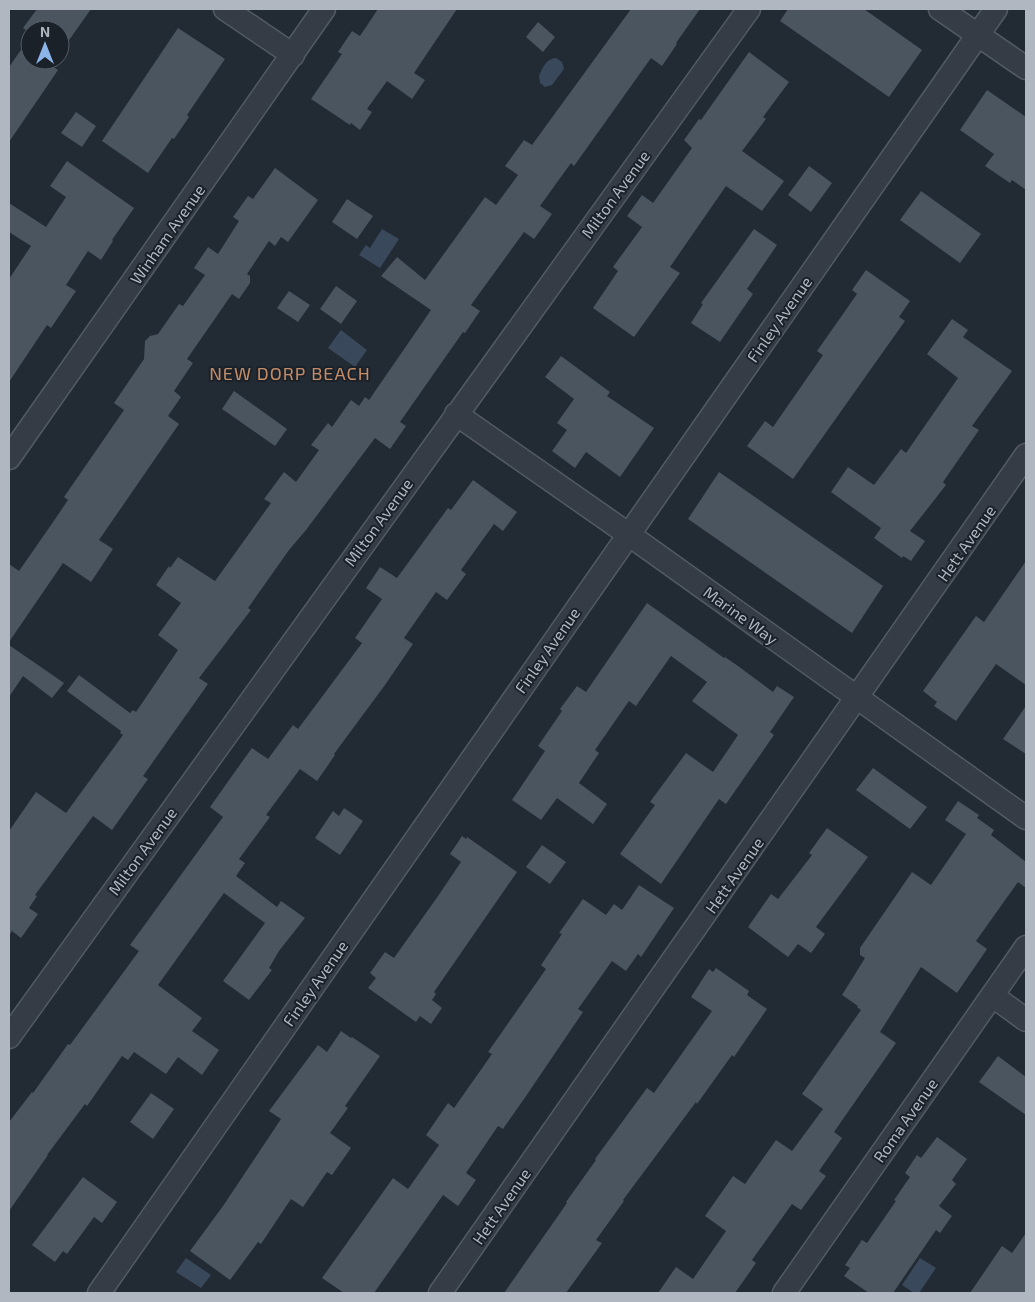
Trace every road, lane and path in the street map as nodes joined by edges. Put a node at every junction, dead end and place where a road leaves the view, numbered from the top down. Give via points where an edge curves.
1 (225, 9) edge
2 (324, 9) edge
3 (748, 9) edge
4 (940, 9) edge
5 (996, 9) edge
6 (978, 35) junction
7 (293, 55) junction
8 (1026, 68) edge
9 (456, 414) junction
10 (1026, 455) edge
11 (9, 458) edge
12 (628, 534) junction
13 (857, 699) junction
14 (1026, 818) edge
15 (1026, 947) edge
16 (993, 996) junction
17 (1026, 1020) edge
18 (9, 1037) edge
19 (99, 1293) edge
20 (440, 1293) edge
21 (784, 1293) edge

1 - 7 street
2 - 7 street, Winham Avenue
3 - 9 street, Milton Avenue
4 - 6 street
5 - 6 street, Finley Avenue
6 - 8 street
6 - 12 street, Finley Avenue
7 - 11 street, Winham Avenue
9 - 12 street, Marine Way
9 - 18 street, Milton Avenue
10 - 13 street, Hett Avenue
12 - 13 street, Marine Way
12 - 19 street, Finley Avenue
13 - 14 street, Marine Way
13 - 20 street, Hett Avenue
15 - 16 street, Roma Avenue
16 - 17 street
16 - 21 street, Roma Avenue

